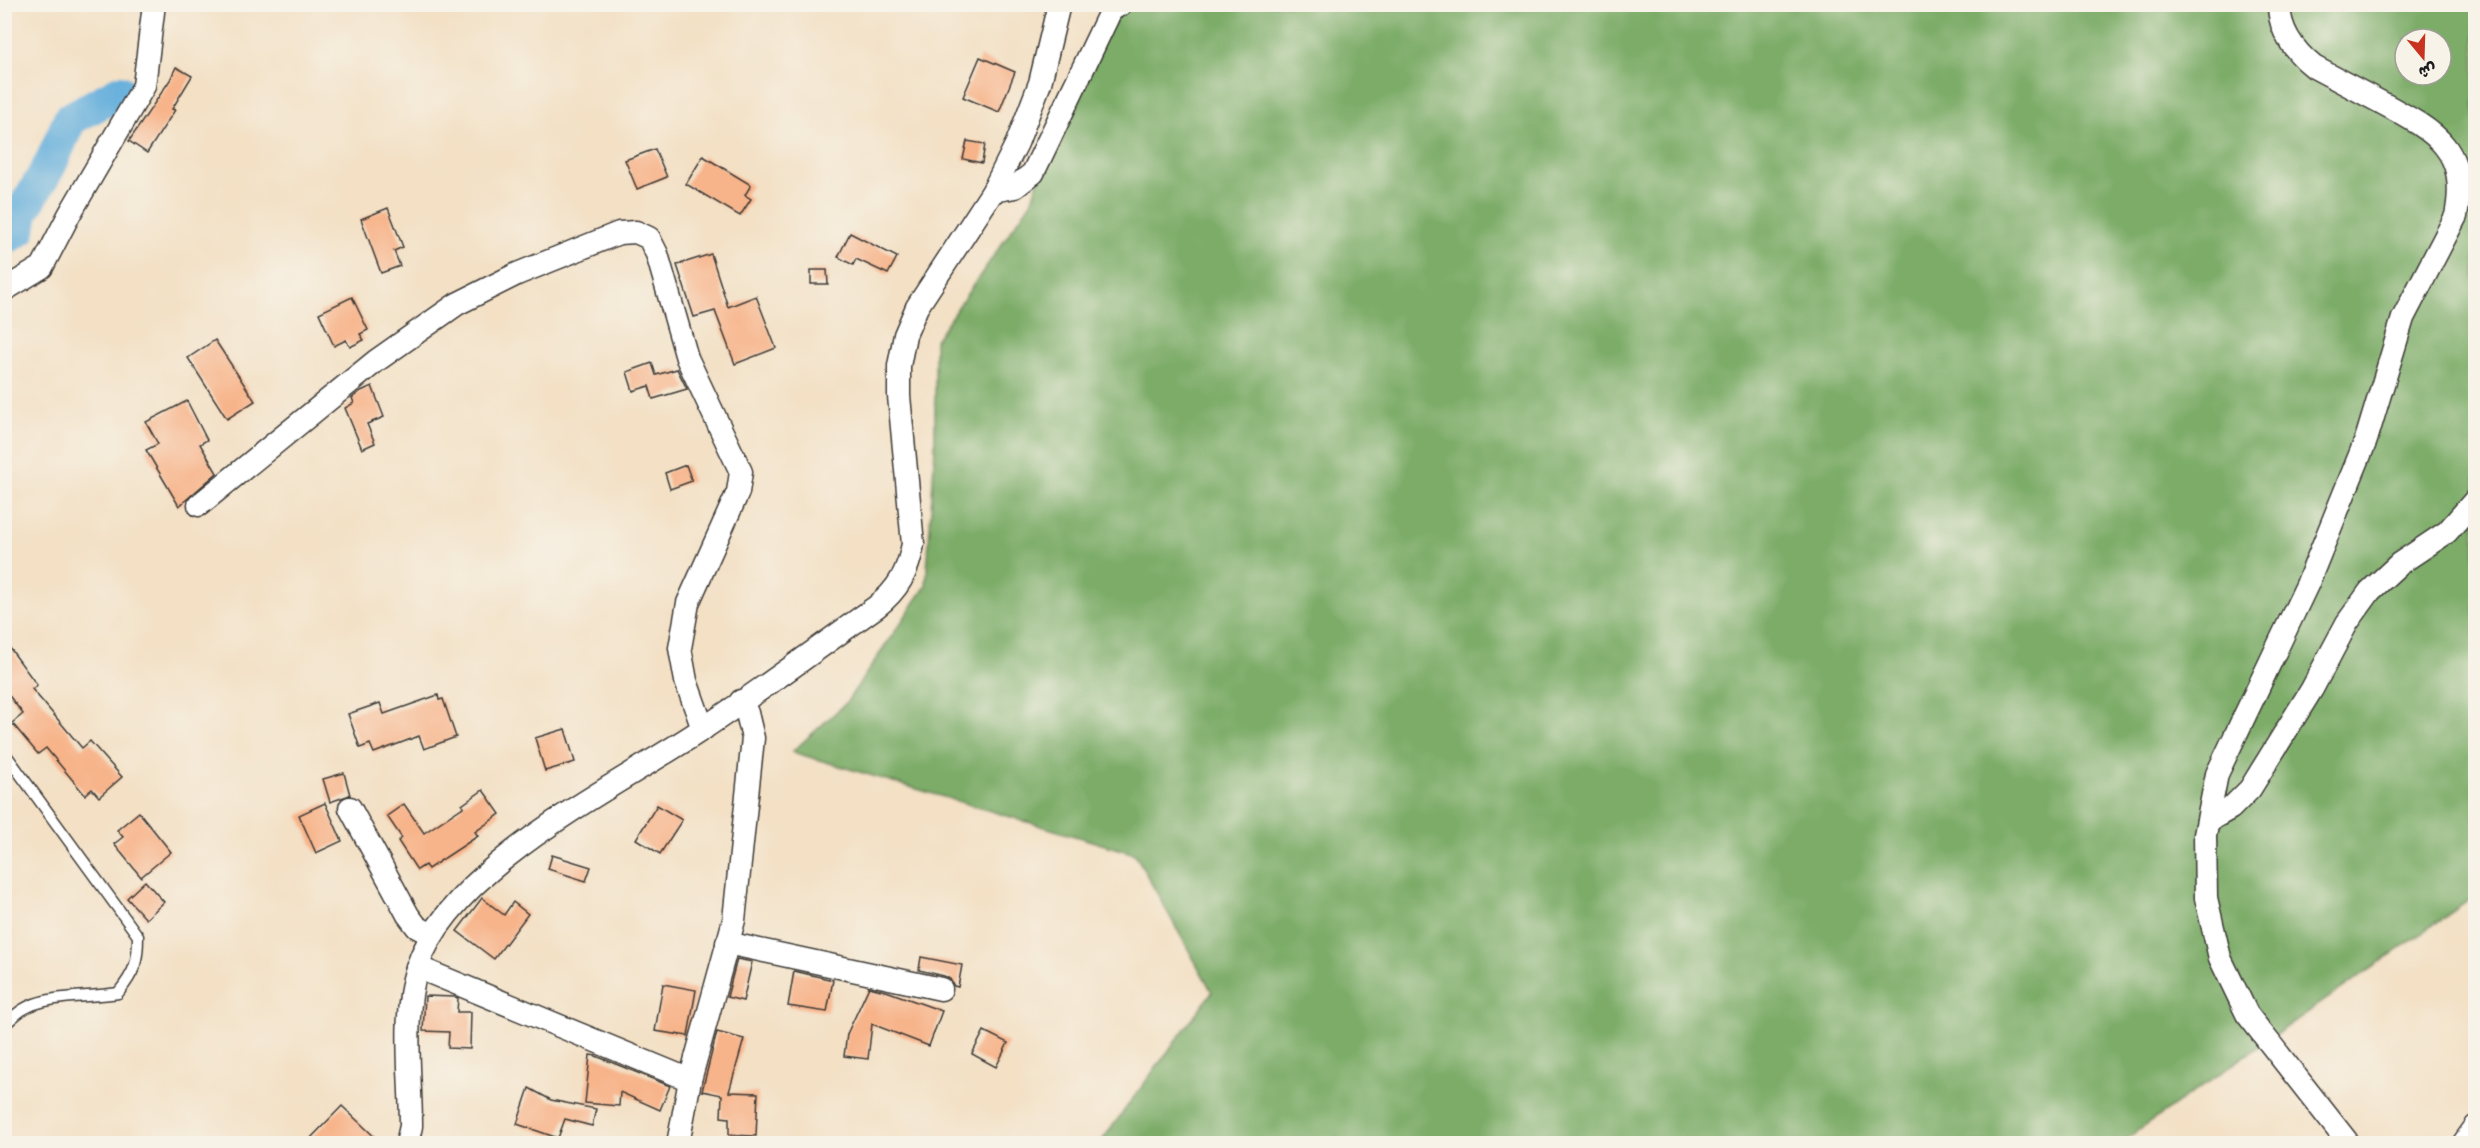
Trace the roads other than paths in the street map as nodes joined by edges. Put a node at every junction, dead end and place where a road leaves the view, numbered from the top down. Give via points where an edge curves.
1 (154, 4) edge
2 (1059, 4) edge
3 (1121, 4) edge
4 (2279, 4) edge
5 (993, 191) junction
6 (4, 290) edge
7 (2475, 499) edge
8 (199, 506) dead end
9 (741, 701) junction
10 (703, 729) junction
11 (4, 752) edge
12 (350, 808) dead end
13 (2208, 821) junction
14 (432, 935) junction
15 (727, 943) junction
16 (417, 967) junction
17 (941, 989) dead end
18 (4, 1025) edge
19 (690, 1080) junction
20 (2475, 1126) edge
21 (407, 1143) edge
22 (678, 1143) edge
23 (2349, 1143) edge
24 (2463, 1143) edge

1 - 6 street via 144,86 42,267
2 - 5 street via 1040,83
3 - 5 street via 1111,10 1093,44 1033,173 1015,187
4 - 13 street via 2282,26 2300,56 2437,137 2455,166 2460,200 2456,216 2403,318 2366,440 2307,585 2217,774
5 - 9 street via 917,307 905,335 899,396 913,544 902,580 891,596
7 - 13 street via 2447,532 2399,564 2370,591 2250,789 2231,808
8 - 10 street via 376,361 458,304 517,274 619,233 636,232 650,238 687,358 741,471 738,492 688,603 680,648 686,681
9 - 10 street
9 - 15 street via 753,738 734,920
10 - 14 street via 517,847 452,908
11 - 18 lane via 138,936 138,961 118,993 55,999 24,1009
12 - 14 street via 408,915 417,927
13 - 23 street via 2206,898 2220,958 2247,1014
14 - 16 street
15 - 17 street
15 - 19 street
16 - 19 street
16 - 21 street via 409,1001 411,1126
19 - 22 street
20 - 24 street

